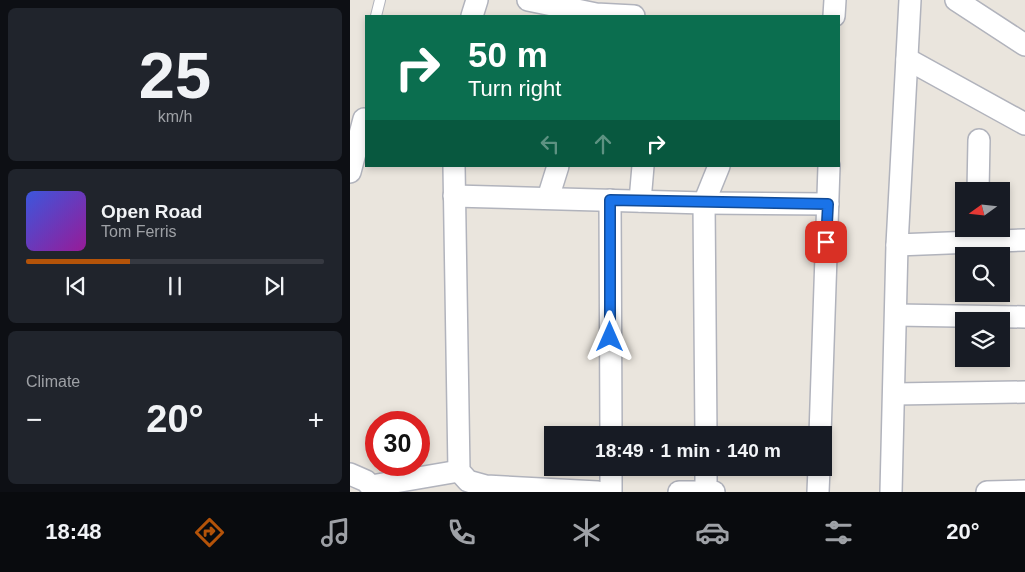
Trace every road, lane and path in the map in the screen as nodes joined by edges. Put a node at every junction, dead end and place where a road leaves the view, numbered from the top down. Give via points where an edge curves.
1 (380, 0) edge
2 (477, 0) edge
3 (528, 0) edge
4 (835, 0) edge
5 (910, 0) edge
6 (956, 0) edge
7 (597, 10) edge
8 (376, 15) edge
9 (472, 15) edge
10 (628, 15) edge
11 (834, 15) edge
12 (1025, 45) edge
13 (907, 60) junction
14 (360, 119) edge
15 (1025, 124) edge
16 (978, 140) dead end
17 (454, 167) edge
18 (558, 167) edge
19 (643, 167) edge
20 (719, 167) edge
21 (829, 167) edge
22 (350, 172) edge
23 (978, 182) edge
24 (454, 196) junction
25 (548, 198) junction
26 (610, 200) junction
27 (640, 201) junction
28 (704, 203) junction
29 (828, 204) junction
30 (955, 238) edge
31 (1006, 238) edge
32 (1025, 240) edge
33 (897, 245) junction
34 (896, 315) junction
35 (1025, 317) edge
36 (1025, 392) edge
37 (894, 394) junction
38 (611, 426) edge
39 (706, 426) edge
40 (820, 426) edge
41 (459, 471) junction
42 (350, 474) edge
43 (611, 476) edge
44 (706, 476) edge
45 (819, 476) edge
46 (374, 489) edge
47 (488, 489) edge
48 (1025, 491) edge
49 (598, 492) edge
50 (611, 492) edge
51 (679, 492) edge
52 (706, 492) edge
53 (714, 492) edge
54 (818, 492) edge
55 (892, 492) edge
56 (988, 492) edge
57 (994, 492) edge

1 - 8 lane
2 - 9 street
3 - 7 street
4 - 11 street
5 - 13 street
6 - 12 street
7 - 10 street
13 - 15 street
13 - 33 street
14 - 22 street
16 - 23 street
17 - 24 street
18 - 25 street
19 - 27 street
20 - 28 street
21 - 29 street
24 - 25 street
24 - 41 street
25 - 26 street
26 - 27 street
26 - 38 street
27 - 28 street
28 - 29 street
28 - 39 street
29 - 40 street
30 - 33 street
31 - 32 street
33 - 34 street
34 - 35 street
34 - 37 street
36 - 37 street
37 - 55 street
41 - 46 street
41 - 47 street via 468,482
42 - 46 street
43 - 50 street
44 - 52 street
45 - 54 street
47 - 49 street
48 - 57 street
51 - 52 street
52 - 53 street
56 - 57 street

